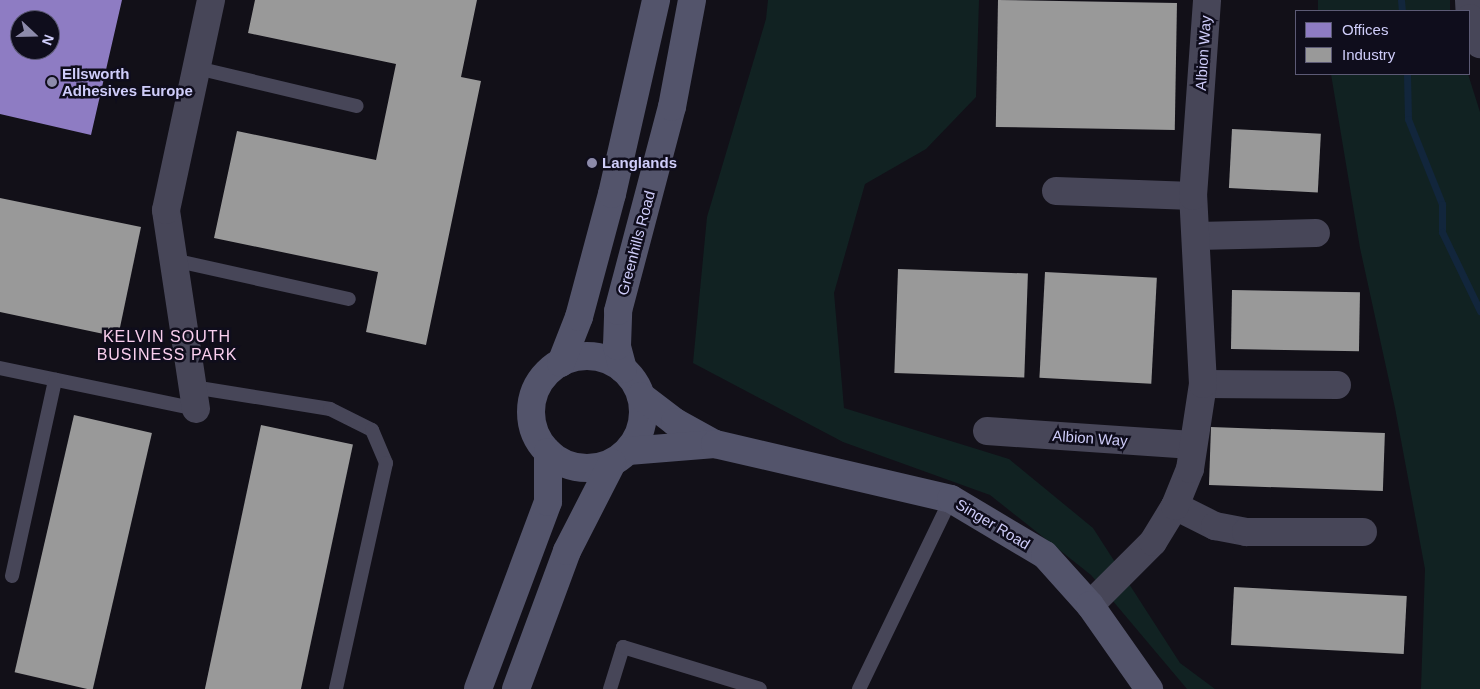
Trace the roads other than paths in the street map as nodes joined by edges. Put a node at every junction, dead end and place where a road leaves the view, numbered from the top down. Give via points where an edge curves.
1 (212, 0) edge
2 (656, 0) edge
3 (692, 0) edge
4 (1207, 0) edge
5 (1470, 18) edge
6 (1480, 44) edge
7 (197, 68) junction
8 (357, 106) dead end
9 (1056, 191) dead end
10 (1193, 196) junction
11 (1316, 232) dead end
12 (1197, 236) junction
13 (173, 260) junction
14 (349, 298) dead end
15 (561, 363) junction
16 (0, 368) edge
17 (622, 369) junction
18 (54, 380) junction
19 (1203, 384) junction
20 (1337, 385) dead end
21 (641, 396) junction
22 (195, 398) junction
23 (987, 431) dead end
24 (715, 444) junction
25 (1193, 444) junction
26 (548, 452) junction
27 (620, 457) junction
28 (951, 499) junction
29 (1175, 506) junction
30 (1363, 532) dead end
31 (12, 576) dead end
32 (1090, 605) junction
33 (336, 689) edge
34 (478, 689) edge
35 (516, 689) edge
36 (610, 689) edge
37 (760, 689) edge
38 (859, 689) edge
39 (1149, 689) edge

1 - 7 street
2 - 15 street via 612,194 579,317
3 - 17 street, Greenhills Road via 672,107 618,311 617,346
4 - 10 street, Albion Way
5 - 6 street
7 - 8 lane
7 - 13 street via 166,210
9 - 10 street
10 - 12 street, Albion Way
11 - 12 street
12 - 19 street, Albion Way
13 - 14 lane
13 - 22 street
15 - 17 street via 592,356
15 - 26 street via 539,383 531,412 539,441
16 - 18 lane
17 - 21 street via 634,381
18 - 22 lane
18 - 31 lane
19 - 20 street
19 - 25 street, Albion Way
21 - 24 street, Singer Road via 675,422
21 - 27 street via 642,426
22 - 33 lane via 330,408 372,430 386,462
23 - 25 street, Albion Way
24 - 27 street, Singer Road
24 - 28 street, Singer Road
25 - 29 street, Albion Way via 1190,470
26 - 27 street via 578,468 596,468
26 - 34 street via 548,502
27 - 35 street via 568,551
28 - 32 street, Singer Road via 1045,555
28 - 38 lane
29 - 30 street via 1215,526 1246,532
29 - 32 street, Albion Way via 1153,542
32 - 39 street, Singer Road
36 - 37 lane via 623,647

